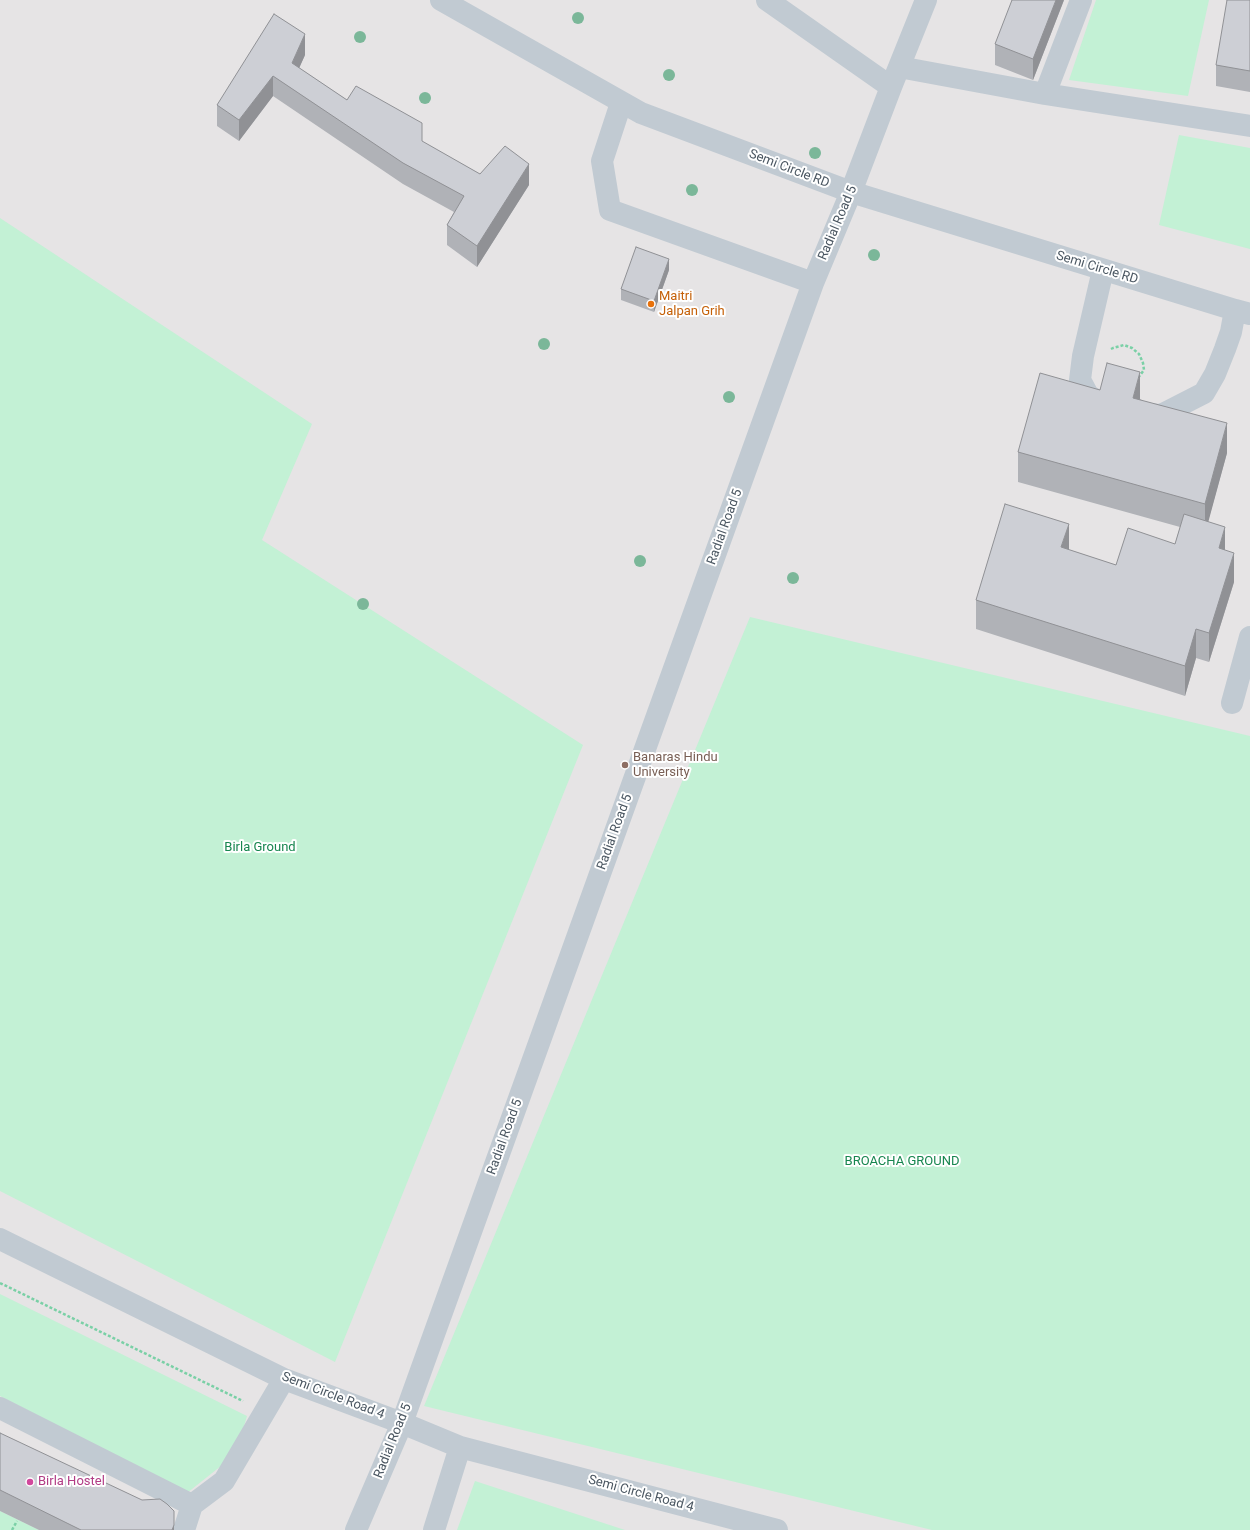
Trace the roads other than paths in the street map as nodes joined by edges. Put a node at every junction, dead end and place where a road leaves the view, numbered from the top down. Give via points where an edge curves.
1 (441, 0) edge
2 (767, 0) edge
3 (926, 0) edge
4 (1081, 0) edge
5 (899, 67) junction
6 (891, 87) junction
7 (1045, 94) junction
8 (621, 103) junction
9 (1250, 126) edge
10 (851, 192) junction
11 (1103, 270) junction
12 (813, 283) junction
13 (1242, 312) edge
14 (1104, 405) edge
15 (1137, 414) edge
16 (1250, 637) edge
17 (1232, 703) dead end
18 (0, 1239) edge
19 (284, 1378) junction
20 (0, 1408) edge
21 (402, 1422) junction
22 (460, 1447) junction
23 (192, 1505) junction
24 (184, 1530) edge
25 (356, 1530) edge
26 (434, 1530) edge
27 (777, 1530) edge

1 - 8 lane, Semi Circle RD
2 - 6 lane
3 - 5 lane, Radial Road 5
4 - 7 lane
5 - 6 lane, Radial Road 5
5 - 7 lane
6 - 10 lane, Radial Road 5
7 - 9 lane
8 - 10 lane, Semi Circle RD via 641,113
8 - 12 lane via 602,161 610,210
10 - 11 lane, Semi Circle RD
10 - 12 lane, Radial Road 5
11 - 13 lane, Semi Circle RD
11 - 14 lane via 1080,380 1088,395
12 - 21 lane, Radial Road 5
13 - 15 lane via 1204,393 1162,415
16 - 17 lane
18 - 19 lane, Semi Circle Road 4
19 - 21 lane, Semi Circle Road 4
19 - 23 lane via 224,1481
20 - 23 lane
21 - 22 lane, Semi Circle Road 4
21 - 25 lane, Radial Road 5
22 - 26 lane
22 - 27 lane, Semi Circle Road 4
23 - 24 lane

